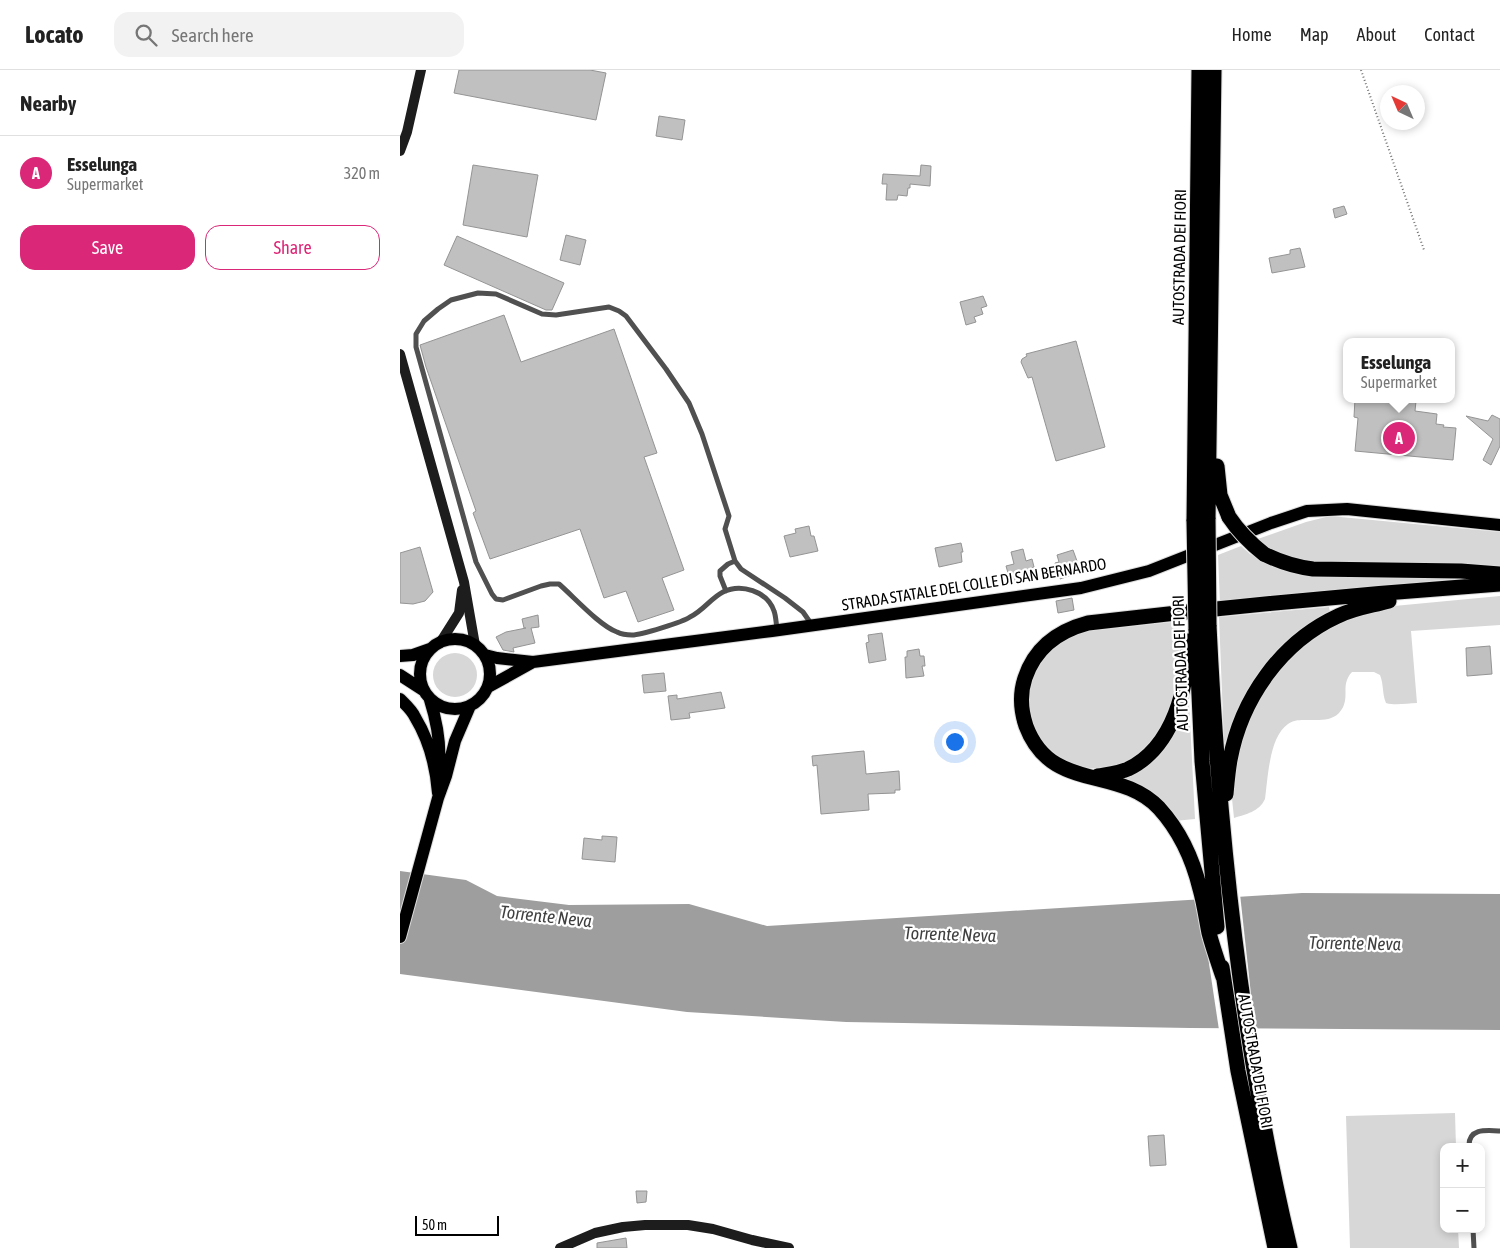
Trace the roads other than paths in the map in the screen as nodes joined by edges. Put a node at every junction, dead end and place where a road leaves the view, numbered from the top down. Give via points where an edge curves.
1 (421, 70) edge
2 (1199, 70) edge
3 (1214, 70) edge
4 (400, 151) edge
5 (400, 354) edge
6 (1210, 388) junction
7 (1201, 520) junction
8 (1500, 525) edge
9 (735, 561) junction
10 (1500, 574) edge
11 (464, 582) junction
12 (1500, 584) edge
13 (1423, 590) junction
14 (726, 591) junction
15 (812, 626) junction
16 (1198, 627) junction
17 (777, 630) junction
18 (435, 646) junction
19 (475, 646) junction
20 (485, 655) junction
21 (400, 656) edge
22 (533, 662) junction
23 (400, 676) edge
24 (488, 687) junction
25 (427, 695) junction
26 (400, 698) edge
27 (470, 706) junction
28 (1089, 777) junction
29 (437, 780) junction
30 (438, 798) junction
31 (1215, 835) junction
32 (400, 937) edge
33 (1223, 977) junction
34 (1500, 1130) edge
35 (1469, 1143) edge
36 (1275, 1215) junction
37 (1473, 1233) edge
38 (560, 1248) edge
39 (789, 1248) edge
40 (1275, 1248) edge
41 (1290, 1248) edge
42 (1474, 1248) edge

1 - 4 street
2 - 7 highway, AUTOSTRADA DEI FIORI
3 - 6 highway, AUTOSTRADA DEI FIORI
5 - 11 street
6 - 7 highway, AUTOSTRADA DEI FIORI
6 - 10 highway, bridge via 1217,436 1220,495 1238,530 1264,554 1299,568
7 - 16 highway, AUTOSTRADA DEI FIORI, bridge
7 - 16 highway, AUTOSTRADA DEI FIORI, bridge via 1194,569
8 - 15 main road, STRADA STATALE DEL COLLE DI SAN BERNARDO via 1347,509 1307,511 1149,571 1081,588
9 - 14 lane via 720,570
9 - 14 lane via 725,529 729,516 689,403 626,316 609,307 556,316 542,314 496,294 478,293 451,300 424,321 416,334 416,347 476,562 496,599 503,600 559,584 603,625 633,635 692,617 714,597
9 - 15 lane via 741,569 803,612
11 - 18 street via 459,613
11 - 19 street
12 - 13 highway
13 - 28 highway via 1178,612 1076,626 1060,634 1039,651 1026,672 1022,696 1024,720 1034,743 1050,761 1070,772
13 - 31 highway via 1352,610 1326,622 1295,644 1272,668 1253,695 1241,721 1232,748
14 - 17 lane via 742,588 763,596 775,611
15 - 17 main road, STRADA STATALE DEL COLLE DI SAN BERNARDO
16 - 28 highway via 1186,666 1182,696 1162,738 1137,764 1118,773
16 - 31 highway, AUTOSTRADA DEI FIORI via 1214,724
17 - 22 main road, STRADA STATALE DEL COLLE DI SAN BERNARDO
18 - 19 main road via 452,639 464,640
18 - 21 main road
18 - 25 main road via 420,668 420,679
19 - 20 main road
20 - 22 main road, STRADA STATALE DEL COLLE DI SAN BERNARDO
20 - 24 main road via 489,665
22 - 24 main road, STRADA STATALE DEL COLLE DI SAN BERNARDO
23 - 25 main road
24 - 27 main road via 484,695
25 - 27 main road via 447,709
25 - 29 main road via 436,718 440,742
26 - 29 main road via 415,716 429,745
27 - 30 main road via 455,741
28 - 33 highway via 1138,792 1158,808 1178,835 1195,873
29 - 30 main road
30 - 32 main road
31 - 33 highway, AUTOSTRADA DEI FIORI
31 - 36 highway, AUTOSTRADA DEI FIORI
33 - 36 highway, AUTOSTRADA DEI FIORI via 1238,1071
34 - 35 lane via 1480,1130 1472,1135
36 - 40 highway, AUTOSTRADA DEI FIORI
36 - 41 highway, AUTOSTRADA DEI FIORI
37 - 42 lane
38 - 39 street via 595,1233 645,1225 688,1225

